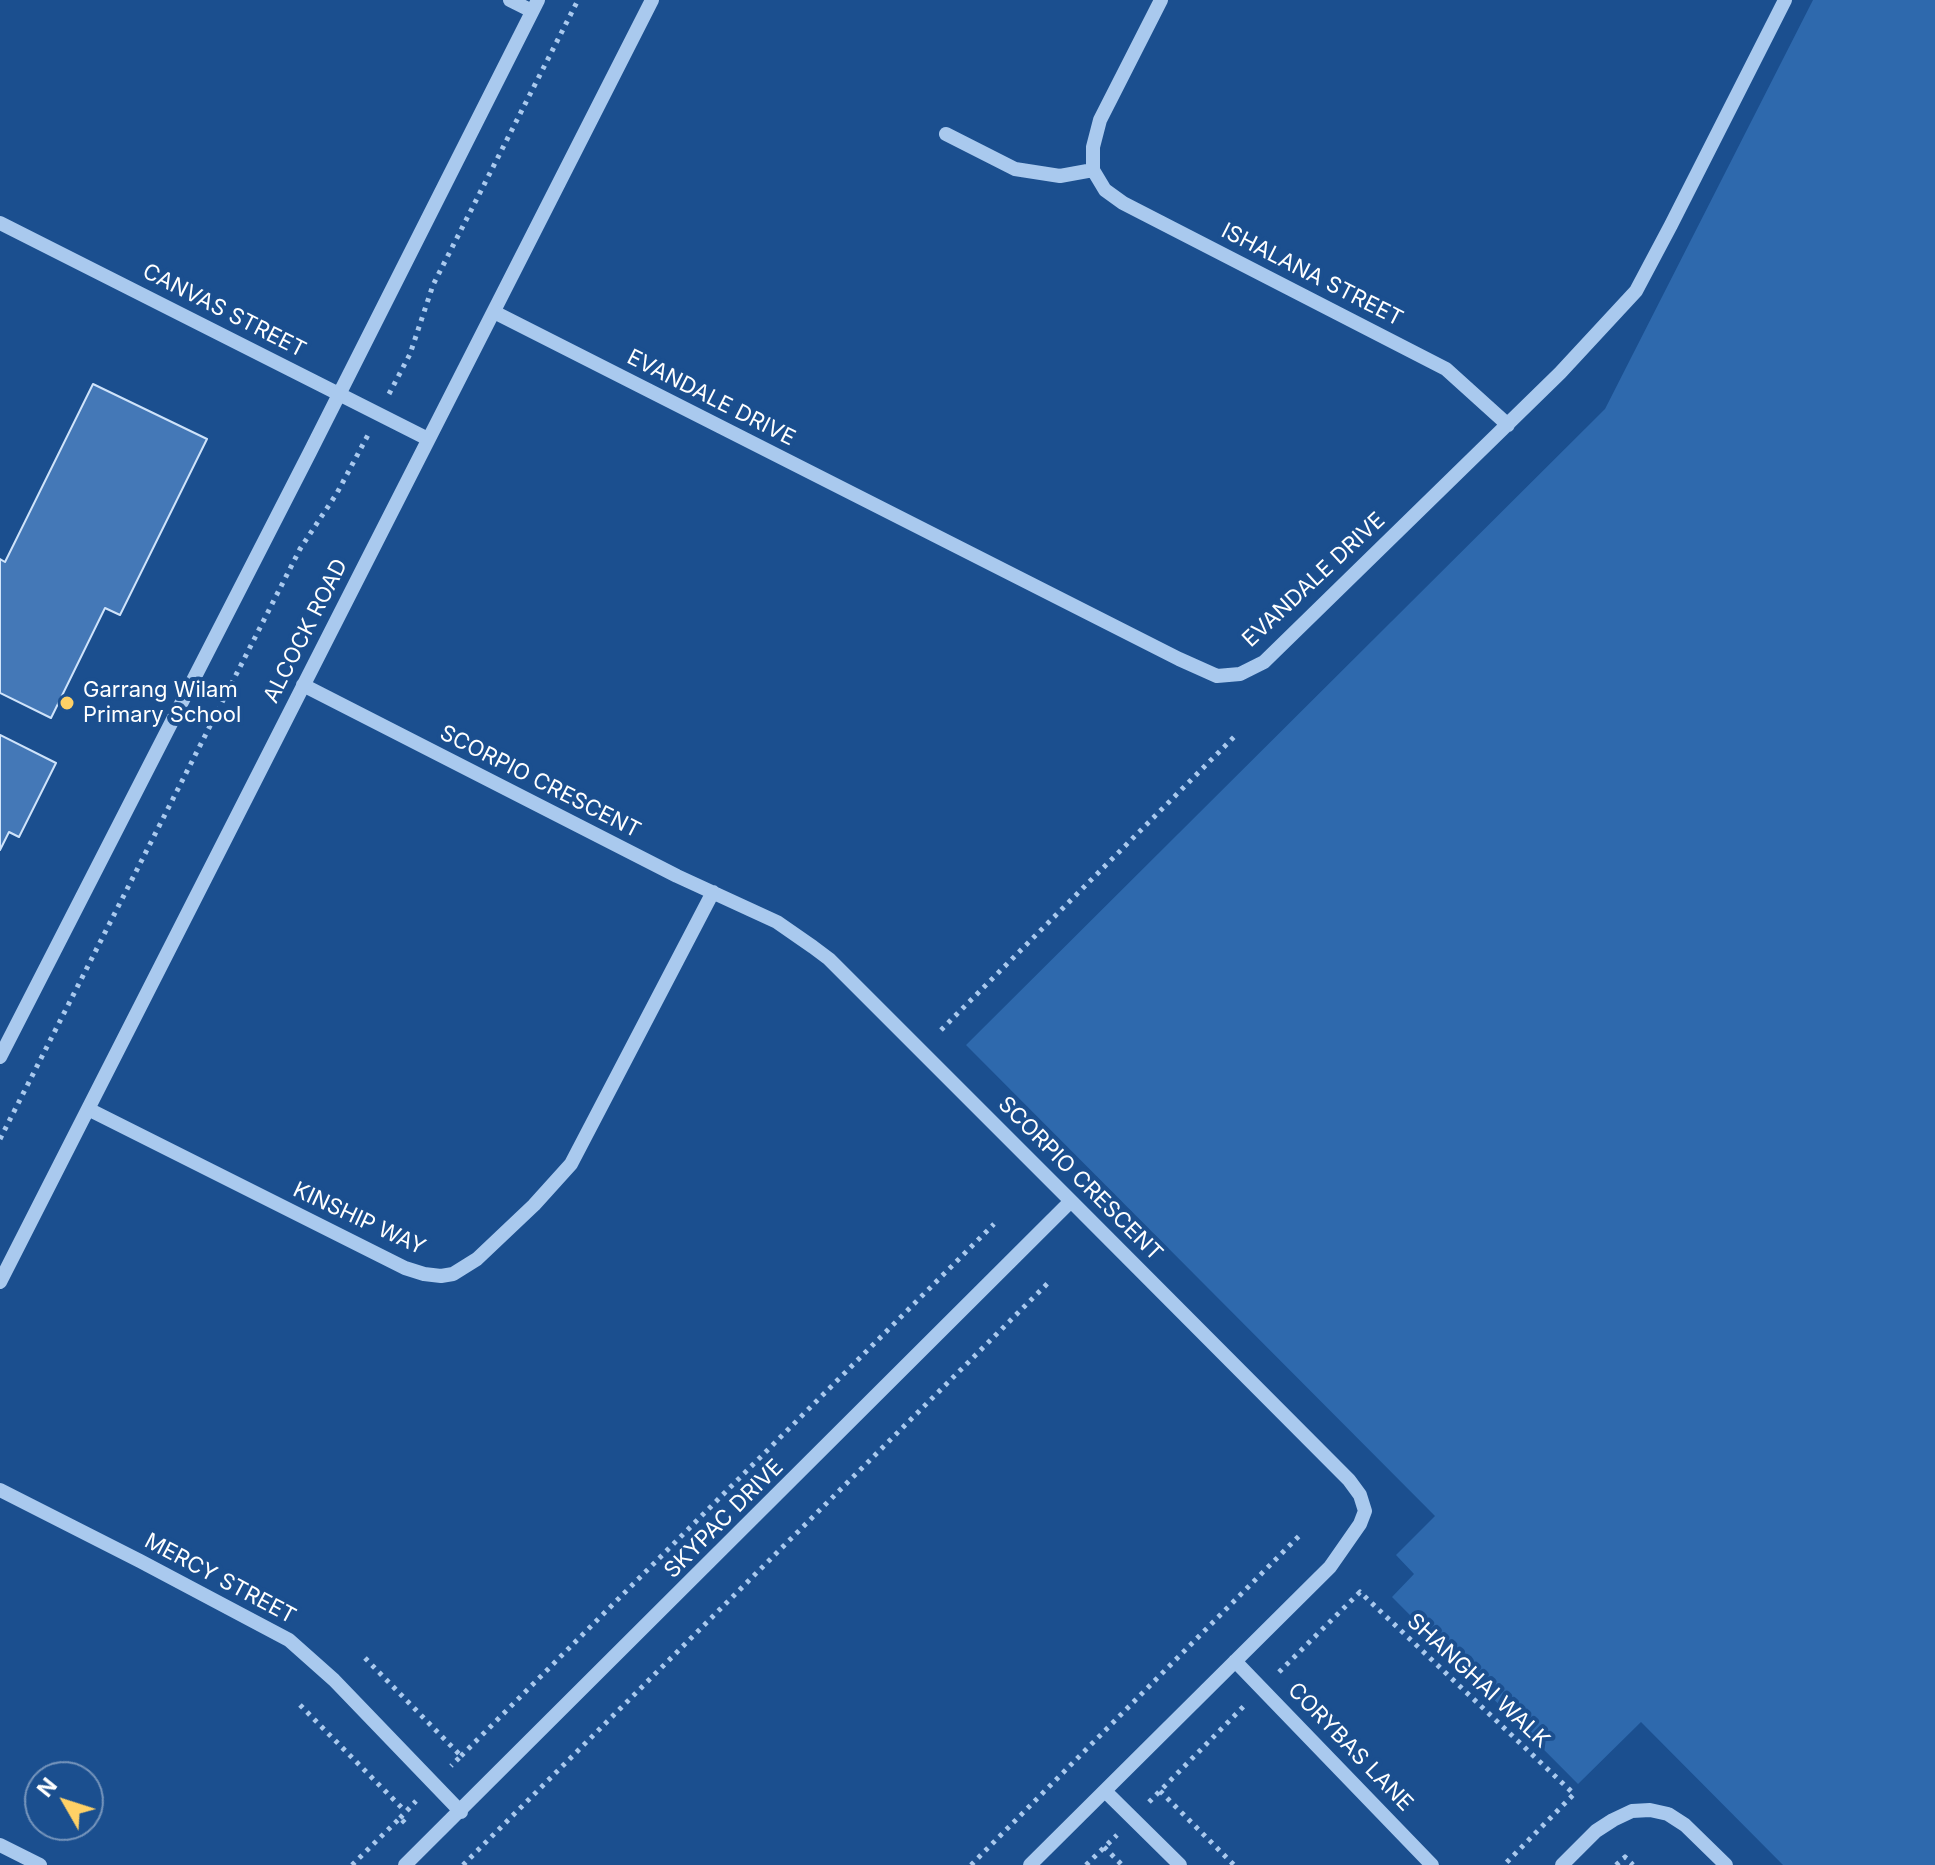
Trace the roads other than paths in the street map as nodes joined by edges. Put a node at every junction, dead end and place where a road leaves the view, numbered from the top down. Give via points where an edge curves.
1 (510, 0) edge
2 (652, 0) edge
3 (1161, 0) edge
4 (1785, 0) edge
5 (535, 6) edge
6 (946, 134) dead end
7 (1093, 170) junction
8 (0, 223) edge
9 (494, 312) junction
10 (339, 394) junction
11 (1508, 425) junction
12 (428, 439) junction
13 (303, 685) junction
14 (713, 892) junction
15 (0, 1057) edge
16 (88, 1109) junction
17 (1071, 1201) junction
18 (0, 1282) edge
19 (0, 1490) edge
20 (1235, 1661) junction
21 (1105, 1791) junction
22 (461, 1812) junction
23 (0, 1845) edge
24 (40, 1865) edge
25 (405, 1865) edge
26 (1030, 1865) edge
27 (1180, 1865) edge
28 (1432, 1865) edge
29 (1562, 1865) edge
30 (1726, 1865) edge

1 - 5 street
2 - 9 street, ALCOCK ROAD
3 - 7 street via 1100,120
4 - 11 street, EVANDALE DRIVE via 1636,291
5 - 10 street
6 - 7 street via 1015,169 1060,176
7 - 11 street, ISHALANA STREET via 1105,190 1123,203 1446,369
8 - 10 street, CANVAS STREET
9 - 11 street, EVANDALE DRIVE via 1217,676 1240,674 1264,662
9 - 12 street, ALCOCK ROAD
10 - 12 street, CANVAS STREET
10 - 15 street
12 - 13 street, ALCOCK ROAD
13 - 14 street, SCORPIO CRESCENT
13 - 16 street, ALCOCK ROAD
14 - 16 street, KINSHIP WAY via 571,1164 477,1259 453,1274 405,1268
14 - 17 street, SCORPIO CRESCENT via 777,922 829,959
16 - 18 street, ALCOCK ROAD
17 - 20 street, SCORPIO CRESCENT via 1360,1495 1365,1511 1360,1524 1330,1567
17 - 22 street, SKYPAC DRIVE
19 - 22 street, MERCY STREET via 289,1640
20 - 21 street, SCORPIO CRESCENT
20 - 28 street, CORYBAS LANE
21 - 26 street, SCORPIO CRESCENT
21 - 27 street
22 - 25 street, SKYPAC DRIVE
23 - 24 street
29 - 30 street via 1613,1820 1650,1810 1685,1825

